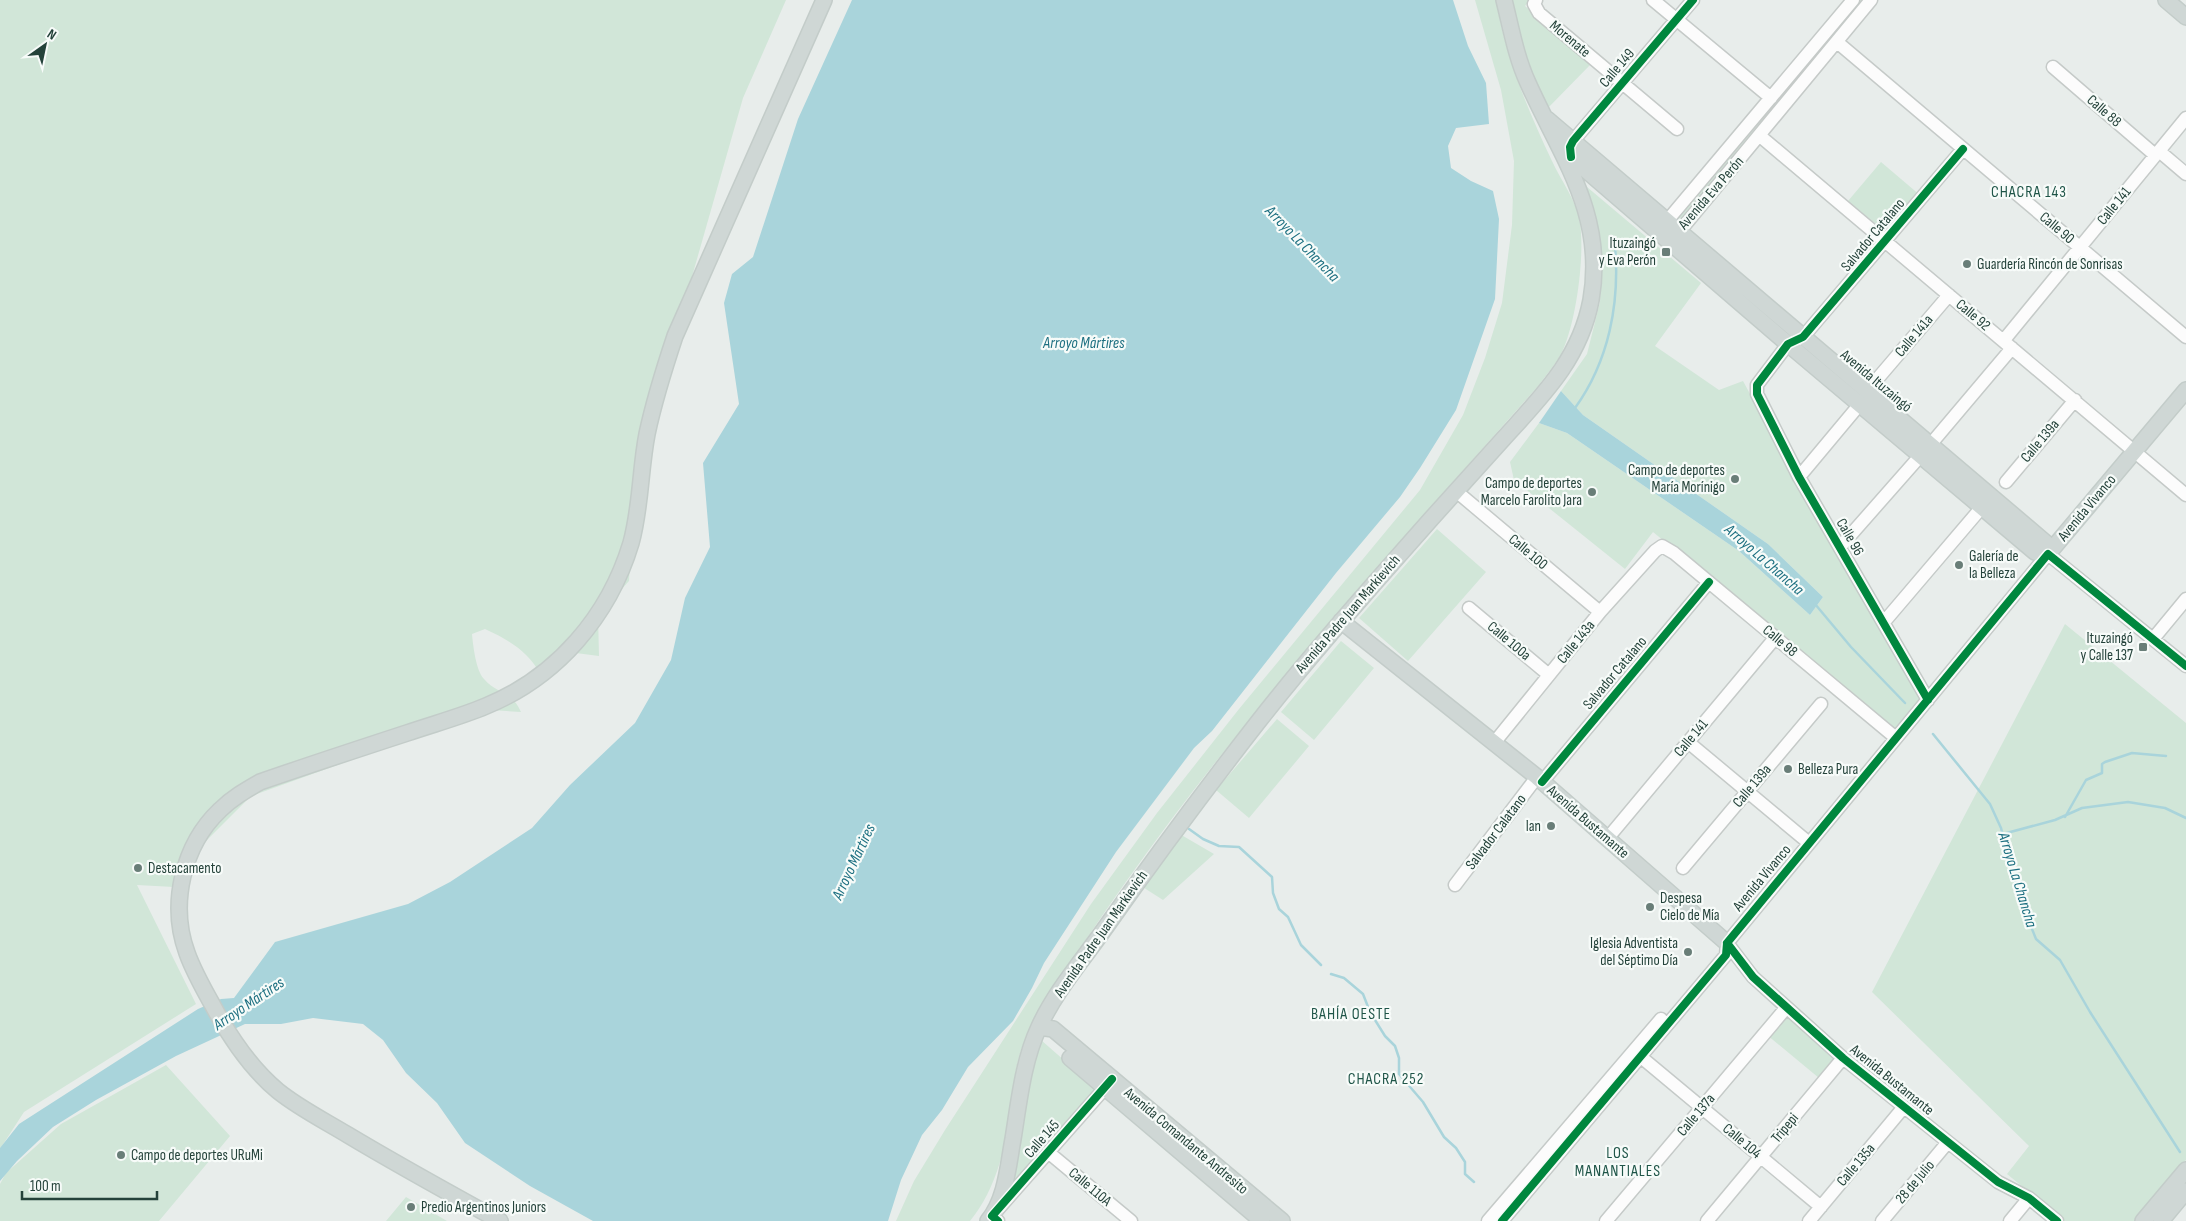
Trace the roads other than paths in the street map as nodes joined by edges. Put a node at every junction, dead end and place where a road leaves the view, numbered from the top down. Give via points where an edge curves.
1 (824, 0) edge
2 (1504, 0) edge
3 (1653, 0) edge
4 (1693, 0) edge
5 (1853, 0) edge
6 (1871, 0) edge
7 (2166, 0) edge
8 (1535, 2) edge
9 (2186, 17) edge
10 (1676, 20) junction
11 (1836, 42) junction
12 (2053, 67) dead end
13 (1622, 82) junction
14 (1771, 98) junction
15 (1544, 116) junction
16 (2186, 118) edge
17 (1677, 129) dead end
18 (1760, 136) junction
19 (1573, 141) junction
20 (1556, 144) junction
21 (1963, 149) junction
22 (2157, 153) junction
23 (1571, 157) junction
24 (2186, 174) edge
25 (1667, 221) junction
26 (1680, 232) junction
27 (1664, 236) junction
28 (1886, 242) junction
29 (2080, 247) junction
30 (1949, 295) junction
31 (1804, 337) junction
32 (2186, 337) edge
33 (1788, 344) junction
34 (2008, 344) junction
35 (1879, 377) dead end
36 (2186, 390) edge
37 (2075, 400) junction
38 (1860, 404) junction
39 (1925, 450) junction
40 (2135, 451) junction
41 (1799, 477) junction
42 (2006, 482) dead end
43 (1456, 491) junction
44 (2186, 495) edge
45 (1982, 507) junction
46 (1662, 546) joint
47 (1840, 547) junction
48 (2048, 554) junction
49 (1709, 582) junction
50 (2186, 599) edge
51 (1469, 608) dead end
52 (1600, 612) junction
53 (1341, 621) junction
54 (1884, 622) junction
55 (1775, 638) junction
56 (2153, 639) junction
57 (2186, 666) edge
58 (1549, 675) junction
59 (1928, 700) junction
60 (1821, 704) dead end
61 (1896, 738) junction
62 (1688, 742) junction
63 (1494, 743) junction
64 (1539, 780) junction
65 (1747, 792) junction
66 (1607, 839) junction
67 (1809, 843) junction
68 (1683, 868) dead end
69 (1455, 885) dead end
70 (1726, 947) junction
71 (1786, 1008) junction
72 (1039, 1027) junction
73 (1641, 1056) junction
74 (1843, 1058) junction
75 (1109, 1084) junction
76 (1702, 1108) junction
77 (1903, 1108) junction
78 (1948, 1142) junction
79 (1048, 1152) junction
80 (1761, 1157) junction
81 (2185, 1170) edge
82 (2186, 1191) edge
83 (2029, 1198) junction
84 (1821, 1207) junction
85 (992, 1219) edge
86 (500, 1221) edge
87 (1131, 1221) edge
88 (1262, 1221) edge
89 (1282, 1221) edge
90 (1488, 1221) edge
91 (1502, 1221) edge
92 (1606, 1221) edge
93 (1707, 1221) edge
94 (1809, 1221) edge
95 (1882, 1221) edge
96 (2010, 1221) edge
97 (2056, 1221) edge
98 (2143, 1221) edge
99 (2161, 1221) edge

1 - 86 main road via 674,336 647,436 632,541 618,579 598,614 568,652 514,692 486,706 260,782 238,795 207,824 185,865 180,892 180,924 186,952 228,1034 253,1066 278,1090 383,1156
2 - 15 main road, Avenida Padre Juan Markievich via 1527,82
3 - 10 street
4 - 10 street, Calle 149
5 - 14 street, Avenida Eva Perón
6 - 11 street, Avenida Eva Perón
7 - 9 main road
8 - 13 street, Morenate via 1539,13
10 - 13 street, Calle 149
10 - 14 street
11 - 18 street, Avenida Eva Perón
11 - 21 street, Calle 90
12 - 22 street, Calle 88
13 - 17 street, Morenate
13 - 19 street, Calle 149
14 - 25 street, Avenida Eva Perón
15 - 19 main road, Avenida Ituzaingó
15 - 20 main road, Avenida Padre Juan Markievich
16 - 22 street, Calle 141
18 - 26 street, Avenida Eva Perón
18 - 28 street, Calle 92
19 - 23 street
19 - 25 main road, Avenida Ituzaingó
20 - 23 main road, Avenida Ituzaingó
20 - 43 main road, Avenida Padre Juan Markievich via 1574,175 1583,200 1594,250 1591,301 1583,331 1555,382
21 - 28 street, Salvador Catalano
21 - 29 street, Calle 90
22 - 24 street, Calle 88
22 - 29 street, Calle 141
23 - 27 main road, Avenida Ituzaingó
25 - 26 main road, Avenida Ituzaingó
25 - 27 street, Avenida Eva Perón
26 - 27 street, Avenida Eva Perón
26 - 31 main road, Avenida Ituzaingó
27 - 33 main road, Avenida Ituzaingó
28 - 30 street, Calle 92
28 - 31 street, Salvador Catalano
29 - 32 street, Calle 90
29 - 34 street, Calle 141
30 - 34 street, Calle 92
30 - 35 street, Calle 141a
31 - 33 street
31 - 39 main road, Avenida Ituzaingó
33 - 38 main road, Avenida Ituzaingó
33 - 41 street, Calle 96 via 1757,385 1757,394
34 - 37 street, Calle 92
34 - 39 street, Calle 141
36 - 40 main road, Avenida Vivanco
37 - 40 street, Calle 92
37 - 42 street, Calle 139a
38 - 39 main road, Avenida Ituzaingó
38 - 41 street
39 - 45 main road, Avenida Ituzaingó
39 - 47 street, Calle 141
39 - 48 main road, Avenida Ituzaingó via 2046,543
40 - 44 street, Calle 92
40 - 48 main road, Avenida Vivanco
41 - 47 street, Calle 96
43 - 52 street, Calle 100
43 - 53 main road, Avenida Padre Juan Markievich
45 - 48 main road, Avenida Ituzaingó via 2034,552
45 - 54 street
46 - 49 street, Calle 98
46 - 52 street, Calle 143a
47 - 54 street, Calle 96
48 - 56 street, Avenida Ituzaingó
48 - 59 street, Avenida Vivanco
49 - 55 street, Calle 98
49 - 64 street, Salvador Catalano
50 - 56 street
51 - 58 street, Calle 100a
52 - 58 street, Calle 143a
53 - 63 main road, Avenida Bustamante
53 - 72 main road, Avenida Padre Juan Markievich via 1196,803 1064,986
54 - 59 street, Calle 96
55 - 61 street, Calle 98
55 - 62 street, Calle 141
56 - 57 street, Avenida Ituzaingó
58 - 63 street, Calle 143a
59 - 61 street, Avenida Vivanco
60 - 65 street, Calle 139a
61 - 67 street, Avenida Vivanco
62 - 65 street
62 - 66 street, Calle 141
63 - 64 main road, Avenida Bustamante
64 - 66 main road, Avenida Bustamante
64 - 69 street, Salvador Calatano
65 - 67 street
65 - 68 street, Calle 139a
66 - 70 main road, Avenida Bustamante
67 - 70 street, Avenida Vivanco
70 - 71 street, Avenida Bustamante via 1752,978
70 - 73 street, Avenida Vivanco via 1726,956
70 - 90 street, Avenida Vivanco via 1720,950
71 - 74 street, Avenida Bustamante
71 - 76 street, Calle 137a
72 - 75 main road, Avenida Comandante Andresito via 1047,1037
72 - 85 main road, Avenida Padre Juan Markievich via 1028,1056 1005,1185
73 - 76 street, Calle 104
73 - 91 street, Avenida Vivanco
74 - 77 street, Avenida Bustamante
74 - 80 street, Tripepi
75 - 79 street, Calle 145
75 - 88 main road, Avenida Comandante Andresito
75 - 89 main road, Avenida Comandante Andresito
76 - 80 street, Calle 104
76 - 92 street, Calle 137a
77 - 78 street, Avenida Bustamante
77 - 84 street, Calle 135a
78 - 83 street, Avenida Bustamante via 1998,1182
78 - 95 street, 28 de Julio
79 - 85 street, Calle 145
79 - 87 street, Calle 110A
80 - 84 street, Calle 104
80 - 93 street, Tripepi
81 - 98 main road
82 - 99 main road
83 - 96 street
83 - 97 street, Avenida Bustamante
84 - 94 street, Calle 135a

